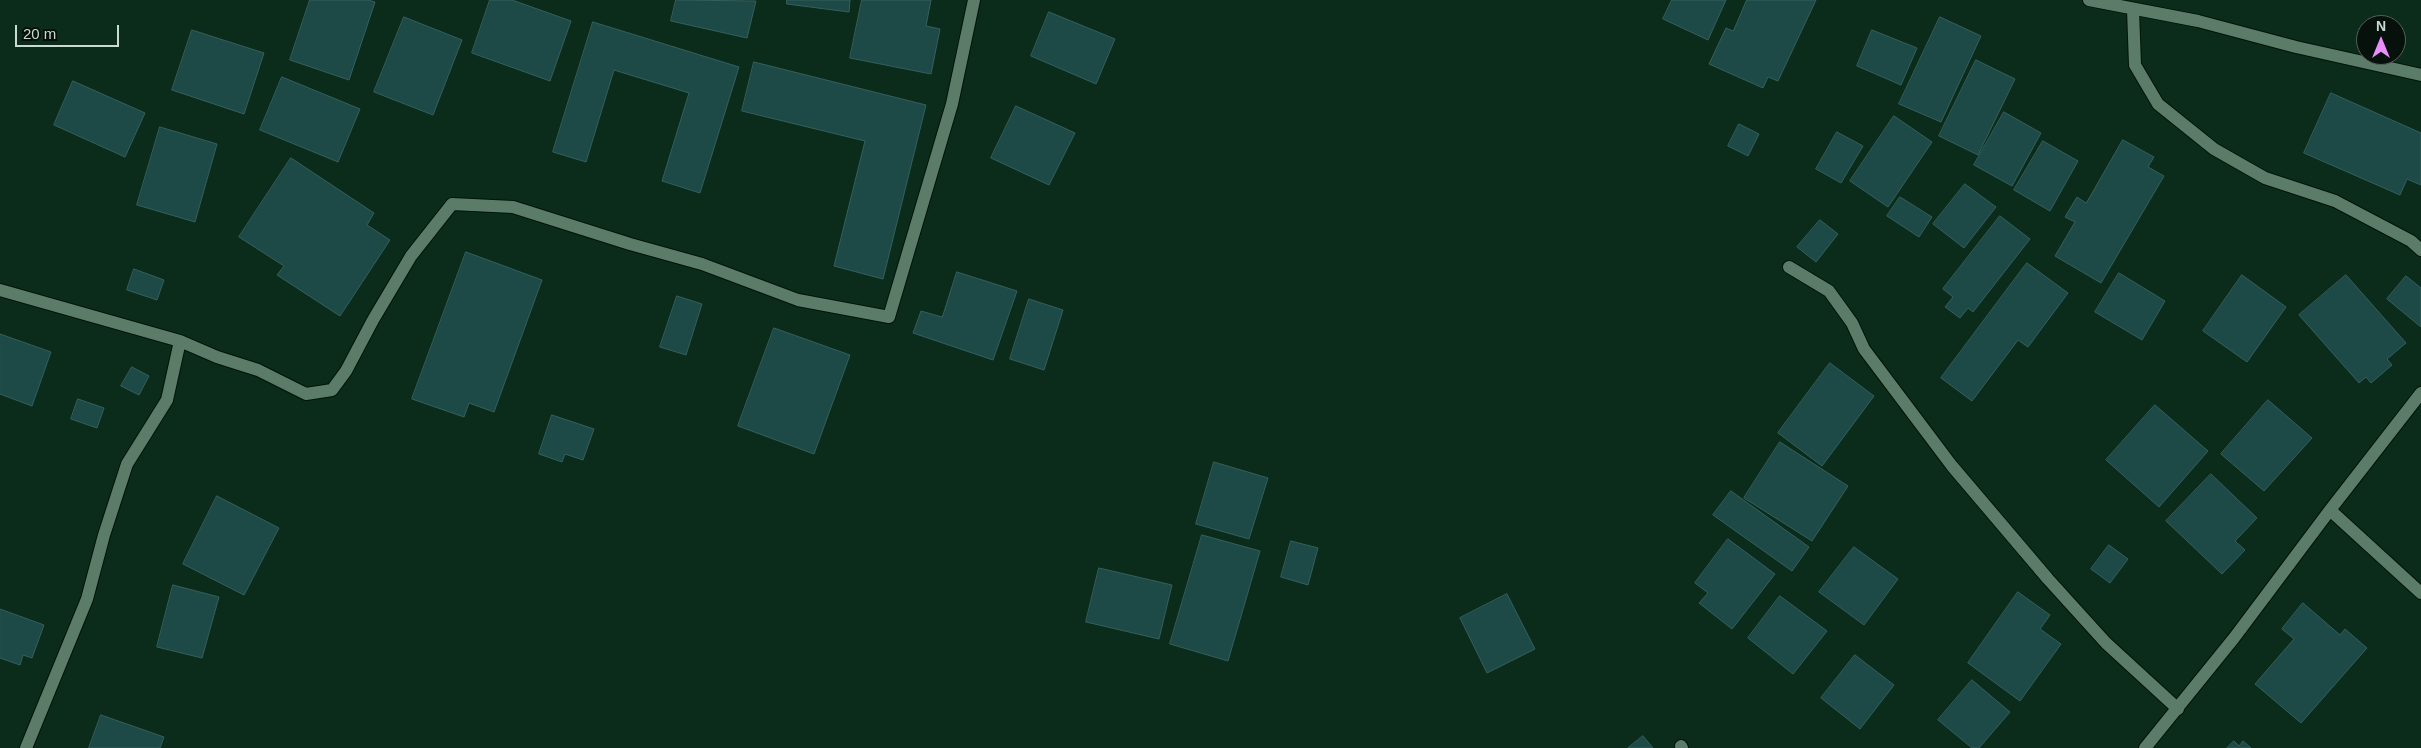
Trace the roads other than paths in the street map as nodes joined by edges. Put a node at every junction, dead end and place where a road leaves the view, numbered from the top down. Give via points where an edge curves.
1 (974, 0) edge
2 (2089, 0) edge
3 (2133, 10) junction
4 (2421, 75) edge
5 (2421, 250) edge
6 (1789, 267) dead end
7 (0, 290) edge
8 (180, 341) junction
9 (2421, 394) edge
10 (2330, 510) junction
11 (2421, 593) edge
12 (2178, 709) junction
13 (26, 748) edge
14 (2145, 748) edge

1 - 8 street via 952,104 889,318 798,300 702,264 513,207 452,204 411,256 332,390 306,394 258,370
2 - 3 street
3 - 4 street via 2198,21
3 - 5 street via 2135,65 2158,104 2214,149 2265,178 2335,201 2411,241
6 - 12 street via 1829,291 1852,323 1864,349 1952,466 2106,643
7 - 8 street
8 - 13 street via 167,400 127,464 87,599
9 - 10 street
10 - 11 street
10 - 12 street
12 - 14 street

